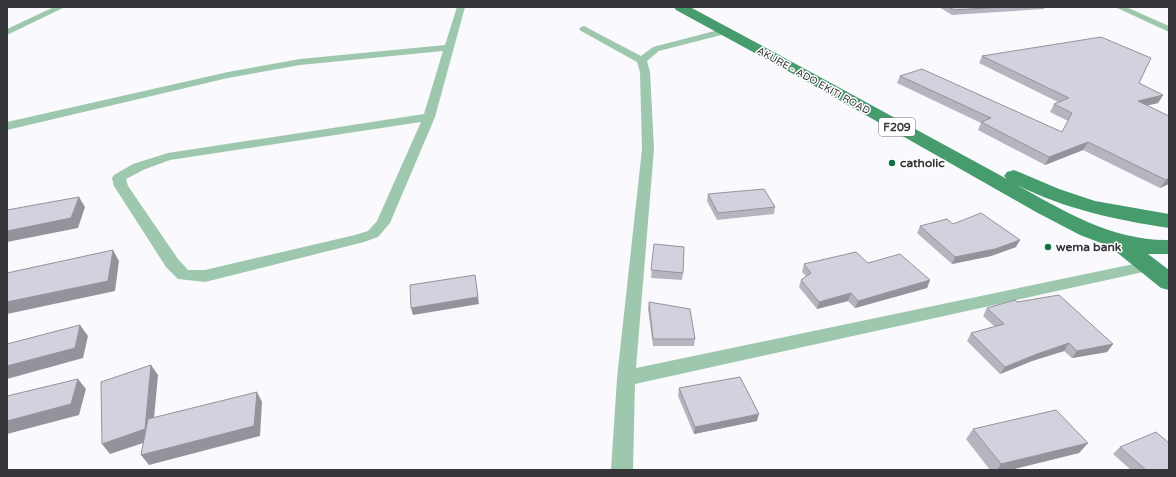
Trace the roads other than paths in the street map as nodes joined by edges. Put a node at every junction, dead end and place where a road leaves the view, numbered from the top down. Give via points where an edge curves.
1 (61, 7) edge
2 (461, 7) edge
3 (680, 7) edge
4 (701, 7) edge
5 (1119, 7) edge
6 (1132, 7) edge
7 (1169, 23) edge
8 (584, 29) dead end
9 (1169, 29) edge
10 (7, 32) edge
11 (726, 32) junction
12 (448, 48) junction
13 (642, 60) junction
14 (429, 117) junction
15 (7, 126) edge
16 (1082, 205) junction
17 (1169, 221) edge
18 (1118, 242) junction
19 (1169, 247) edge
20 (1148, 266) junction
21 (1169, 282) edge
22 (626, 378) junction
23 (622, 470) edge

1 - 10 street
2 - 12 street
3 - 11 main road, AKURE - ADO EKITI ROAD / F209
4 - 16 main road, AKURE - ADO EKITI ROAD / F209 via 999,169 1053,195
5 - 9 street
6 - 7 street
8 - 13 street
11 - 13 street via 656,49
11 - 18 main road, AKURE - ADO EKITI ROAD / F209 via 1043,208
12 - 14 street
12 - 15 street via 300,62 228,75
13 - 22 street via 645,72 648,149
14 - 14 street via 383,223 373,234 205,276 184,275 172,262 121,186 119,178 138,167 168,158
16 - 17 main road, F209
16 - 18 main road via 1085,211
18 - 19 main road, F209
18 - 20 main road
20 - 21 main road
20 - 22 street
22 - 23 street

